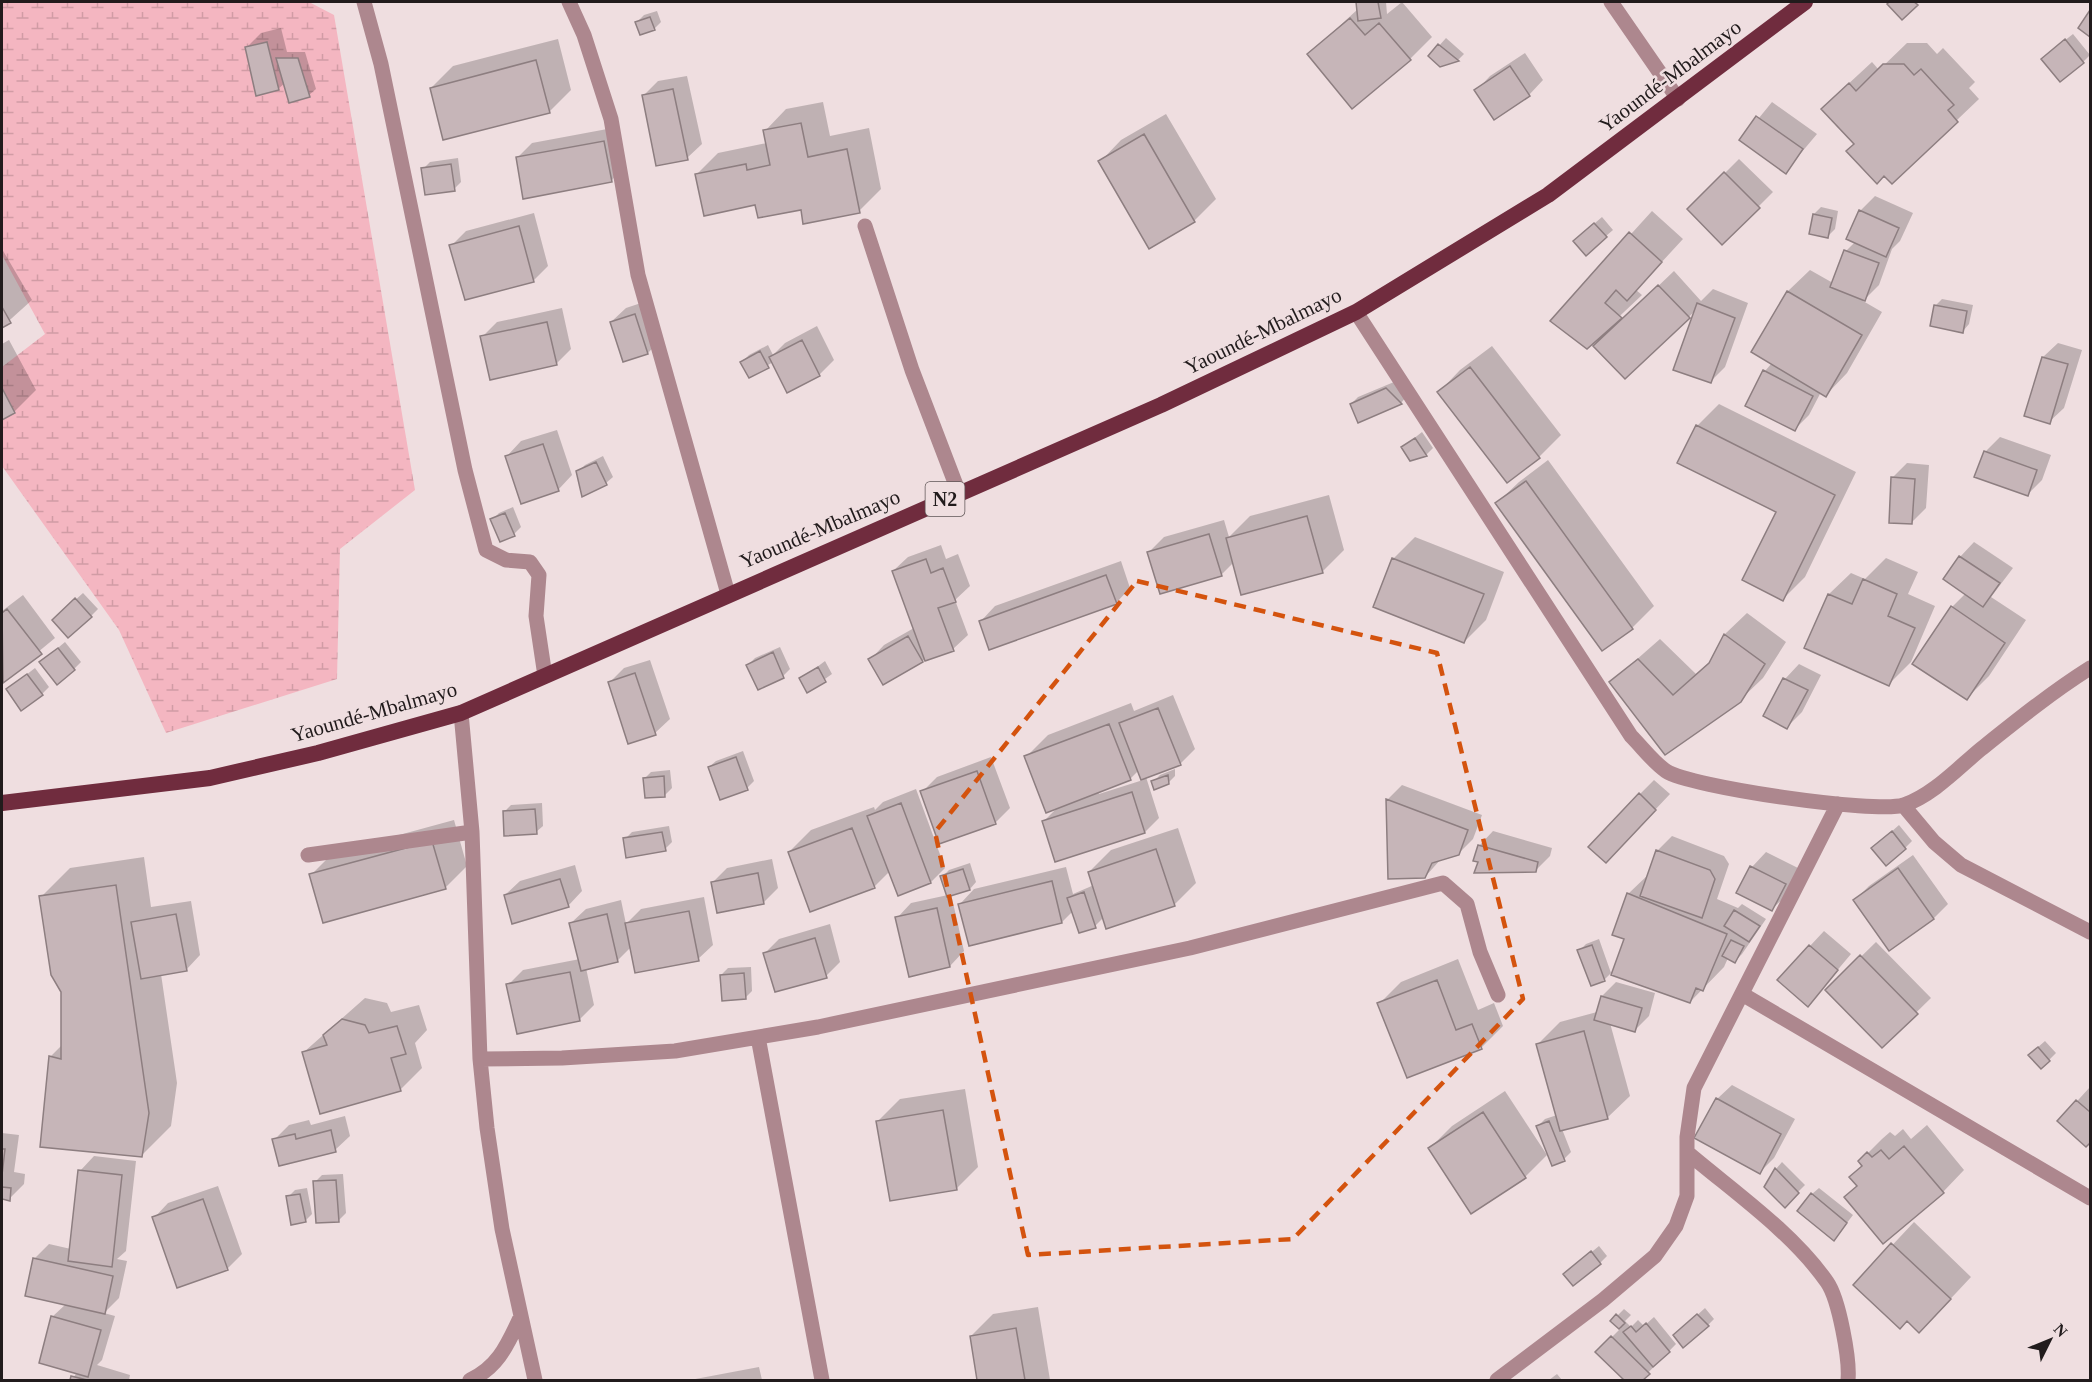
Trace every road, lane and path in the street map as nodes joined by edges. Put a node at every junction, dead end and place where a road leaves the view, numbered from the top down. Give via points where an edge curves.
1 (364, 2) edge
2 (569, 2) edge
3 (1611, 2) edge
4 (1805, 2) edge
5 (1678, 99) junction
6 (865, 226) dead end
7 (1356, 312) junction
8 (959, 493) junction
9 (728, 594) junction
10 (2091, 668) edge
11 (545, 676) junction
12 (461, 713) junction
13 (2, 803) edge
14 (1838, 804) junction
15 (1904, 805) junction
16 (471, 832) junction
17 (308, 855) dead end
18 (2091, 932) edge
19 (1742, 994) junction
20 (1498, 995) dead end
21 (758, 1037) junction
22 (480, 1059) junction
23 (1688, 1153) junction
24 (2091, 1198) edge
25 (521, 1316) junction
26 (470, 1380) edge
27 (535, 1380) edge
28 (822, 1380) edge
29 (1497, 1380) edge
30 (1848, 1380) edge

1 - 11 street via 381,64 465,470 486,550 506,560 530,562 539,575 536,616
2 - 9 street via 611,119 638,275
3 - 5 street
4 - 5 highway, Yaoundé-Mbalmayo / N2
5 - 7 highway, Yaoundé-Mbalmayo / N2 via 1548,195
6 - 8 street via 912,370
7 - 8 highway, Yaoundé-Mbalmayo / N2 via 1161,405
7 - 14 street via 1631,735 1667,772 1712,785
8 - 9 highway, Yaoundé-Mbalmayo / N2
9 - 11 highway, Yaoundé-Mbalmayo / N2
10 - 15 street via 1980,750 1951,777
11 - 12 highway, Yaoundé-Mbalmayo / N2
12 - 13 highway, Yaoundé-Mbalmayo / N2 via 210,778
12 - 16 street
14 - 15 street via 1870,808
14 - 19 street
15 - 18 street via 1934,842 1961,865
16 - 17 street
16 - 22 street
19 - 23 street via 1694,1088
19 - 24 street
20 - 21 street via 1480,952 1467,904 1443,883 1336,913 956,1000
21 - 22 street via 675,1051
21 - 28 street
22 - 25 street via 502,1229
23 - 29 street via 1687,1196 1676,1226 1655,1256
23 - 30 street via 1781,1231 1828,1283 1837,1310
25 - 26 street via 502,1355 487,1373
25 - 27 street

